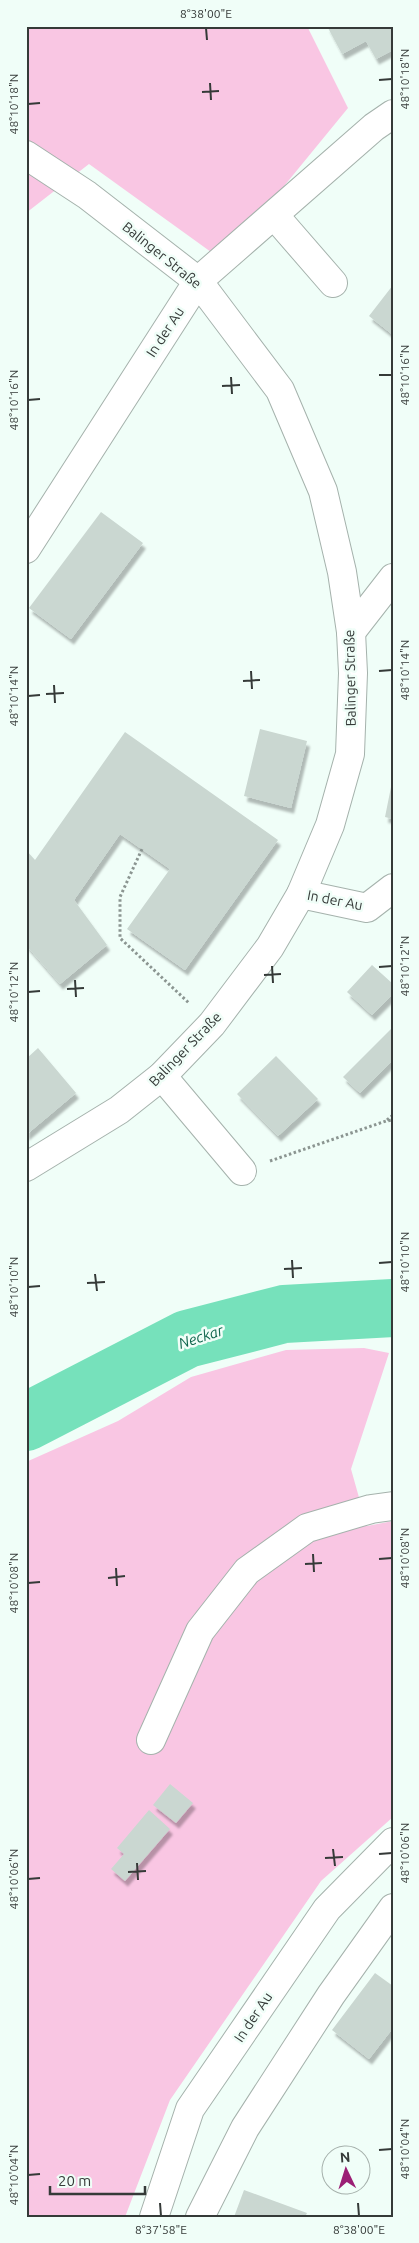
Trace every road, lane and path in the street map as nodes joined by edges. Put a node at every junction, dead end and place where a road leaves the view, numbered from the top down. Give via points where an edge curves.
1 (393, 114) edge
2 (26, 155) edge
3 (274, 215) junction
4 (198, 281) junction
5 (333, 283) dead end
6 (26, 549) edge
7 (393, 578) edge
8 (351, 632) junction
9 (142, 849) dead end
10 (393, 888) edge
11 (301, 894) junction
12 (212, 1024) junction
13 (162, 1076) junction
14 (393, 1115) edge
15 (393, 1120) edge
16 (386, 1121) junction
17 (26, 1167) edge
18 (242, 1171) joint
19 (393, 1506) edge
20 (151, 1740) dead end
21 (393, 1842) edge
22 (393, 1908) edge
23 (154, 2217) edge
24 (200, 2217) edge

1 - 3 main road, In der Au
2 - 4 main road, Balinger Straße via 87,195
3 - 4 main road, In der Au
3 - 5 main road
4 - 6 main road, In der Au
4 - 8 main road, Balinger Straße via 280,390 323,491 342,572
7 - 8 main road
8 - 11 main road, Balinger Straße via 350,754 330,825
9 - 12 path via 120,897 120,938
10 - 11 main road, In der Au via 367,908
11 - 12 main road, Balinger Straße via 270,948
12 - 13 main road, Balinger Straße
13 - 17 main road, Balinger Straße via 119,1110
13 - 18 main road
14 - 16 path
15 - 16 path
16 - 18 path
19 - 20 main road via 371,1509 307,1528 247,1572 200,1631
21 - 23 main road, In der Au via 327,1909 190,2109
22 - 24 main road via 331,1995 245,2128

